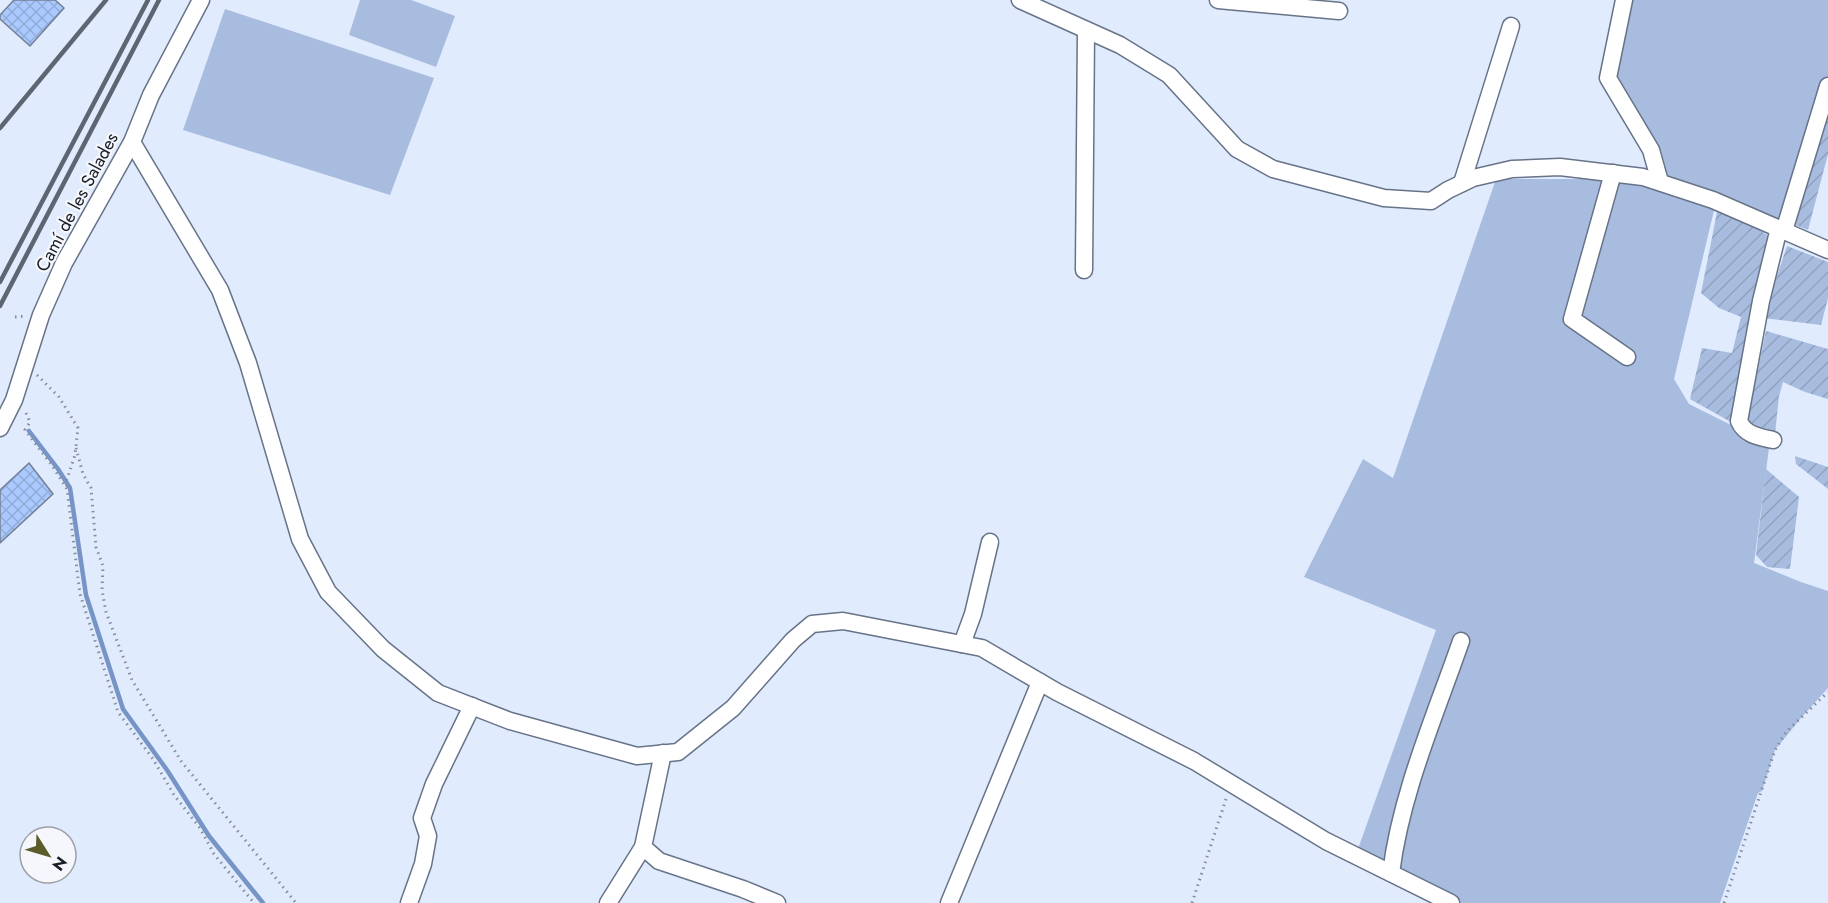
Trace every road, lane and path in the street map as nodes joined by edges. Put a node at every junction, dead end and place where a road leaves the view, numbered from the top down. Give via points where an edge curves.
1 (201, 0) edge
2 (1020, 0) edge
3 (1218, 0) edge
4 (1624, 0) edge
5 (1339, 11) dead end
6 (1511, 26) dead end
7 (1086, 30) junction
8 (1828, 86) edge
9 (132, 142) junction
10 (1613, 174) junction
11 (1660, 182) junction
12 (1462, 183) junction
13 (1781, 230) junction
14 (1828, 250) edge
15 (1084, 270) dead end
16 (1627, 357) dead end
17 (27, 362) junction
18 (17, 391) junction
19 (0, 428) edge
20 (1773, 440) dead end
21 (76, 448) junction
22 (67, 489) junction
23 (990, 542) dead end
24 (1461, 641) dead end
25 (962, 644) junction
26 (1040, 682) junction
27 (1828, 692) edge
28 (472, 706) junction
29 (663, 753) junction
30 (1231, 783) junction
31 (643, 847) junction
32 (1391, 873) junction
33 (254, 903) edge
34 (296, 903) edge
35 (409, 903) edge
36 (608, 903) edge
37 (777, 903) edge
38 (949, 903) edge
39 (1192, 903) edge
40 (1451, 903) edge
41 (1724, 903) edge

1 - 9 street, Camí de les Salades via 151,95
2 - 7 street
3 - 5 street
4 - 11 street via 1608,78 1651,150
6 - 12 street
7 - 12 street via 1120,45 1169,75 1237,149 1273,169 1384,198 1431,201
7 - 15 street
8 - 13 street
9 - 17 street, Camí de les Salades via 64,263 41,315
9 - 28 street via 220,290 248,363 300,539 328,592 383,649 438,693
10 - 11 street
10 - 12 street via 1560,167 1512,169
10 - 16 street via 1572,319
11 - 13 street
13 - 14 street
13 - 20 street via 1739,421 1742,428 1755,436
17 - 18 street, Camí de les Salades
17 - 21 path via 59,397 78,428
18 - 19 street, Camí de les Salades
18 - 22 path via 30,422 25,430
21 - 22 path
21 - 34 path via 90,488 106,612 132,680 181,761
22 - 33 path via 80,594 118,712 214,854
23 - 25 street
24 - 32 street via 1413,779
25 - 26 street via 982,648
25 - 29 street via 843,621 812,624 733,708 678,752
26 - 30 street
26 - 38 street
27 - 41 path via 1786,732 1775,750
28 - 29 street via 636,756
28 - 35 street via 422,818 428,836
29 - 31 street
30 - 32 street via 1326,841
30 - 39 path
31 - 36 street
31 - 37 street via 659,861
32 - 40 street

